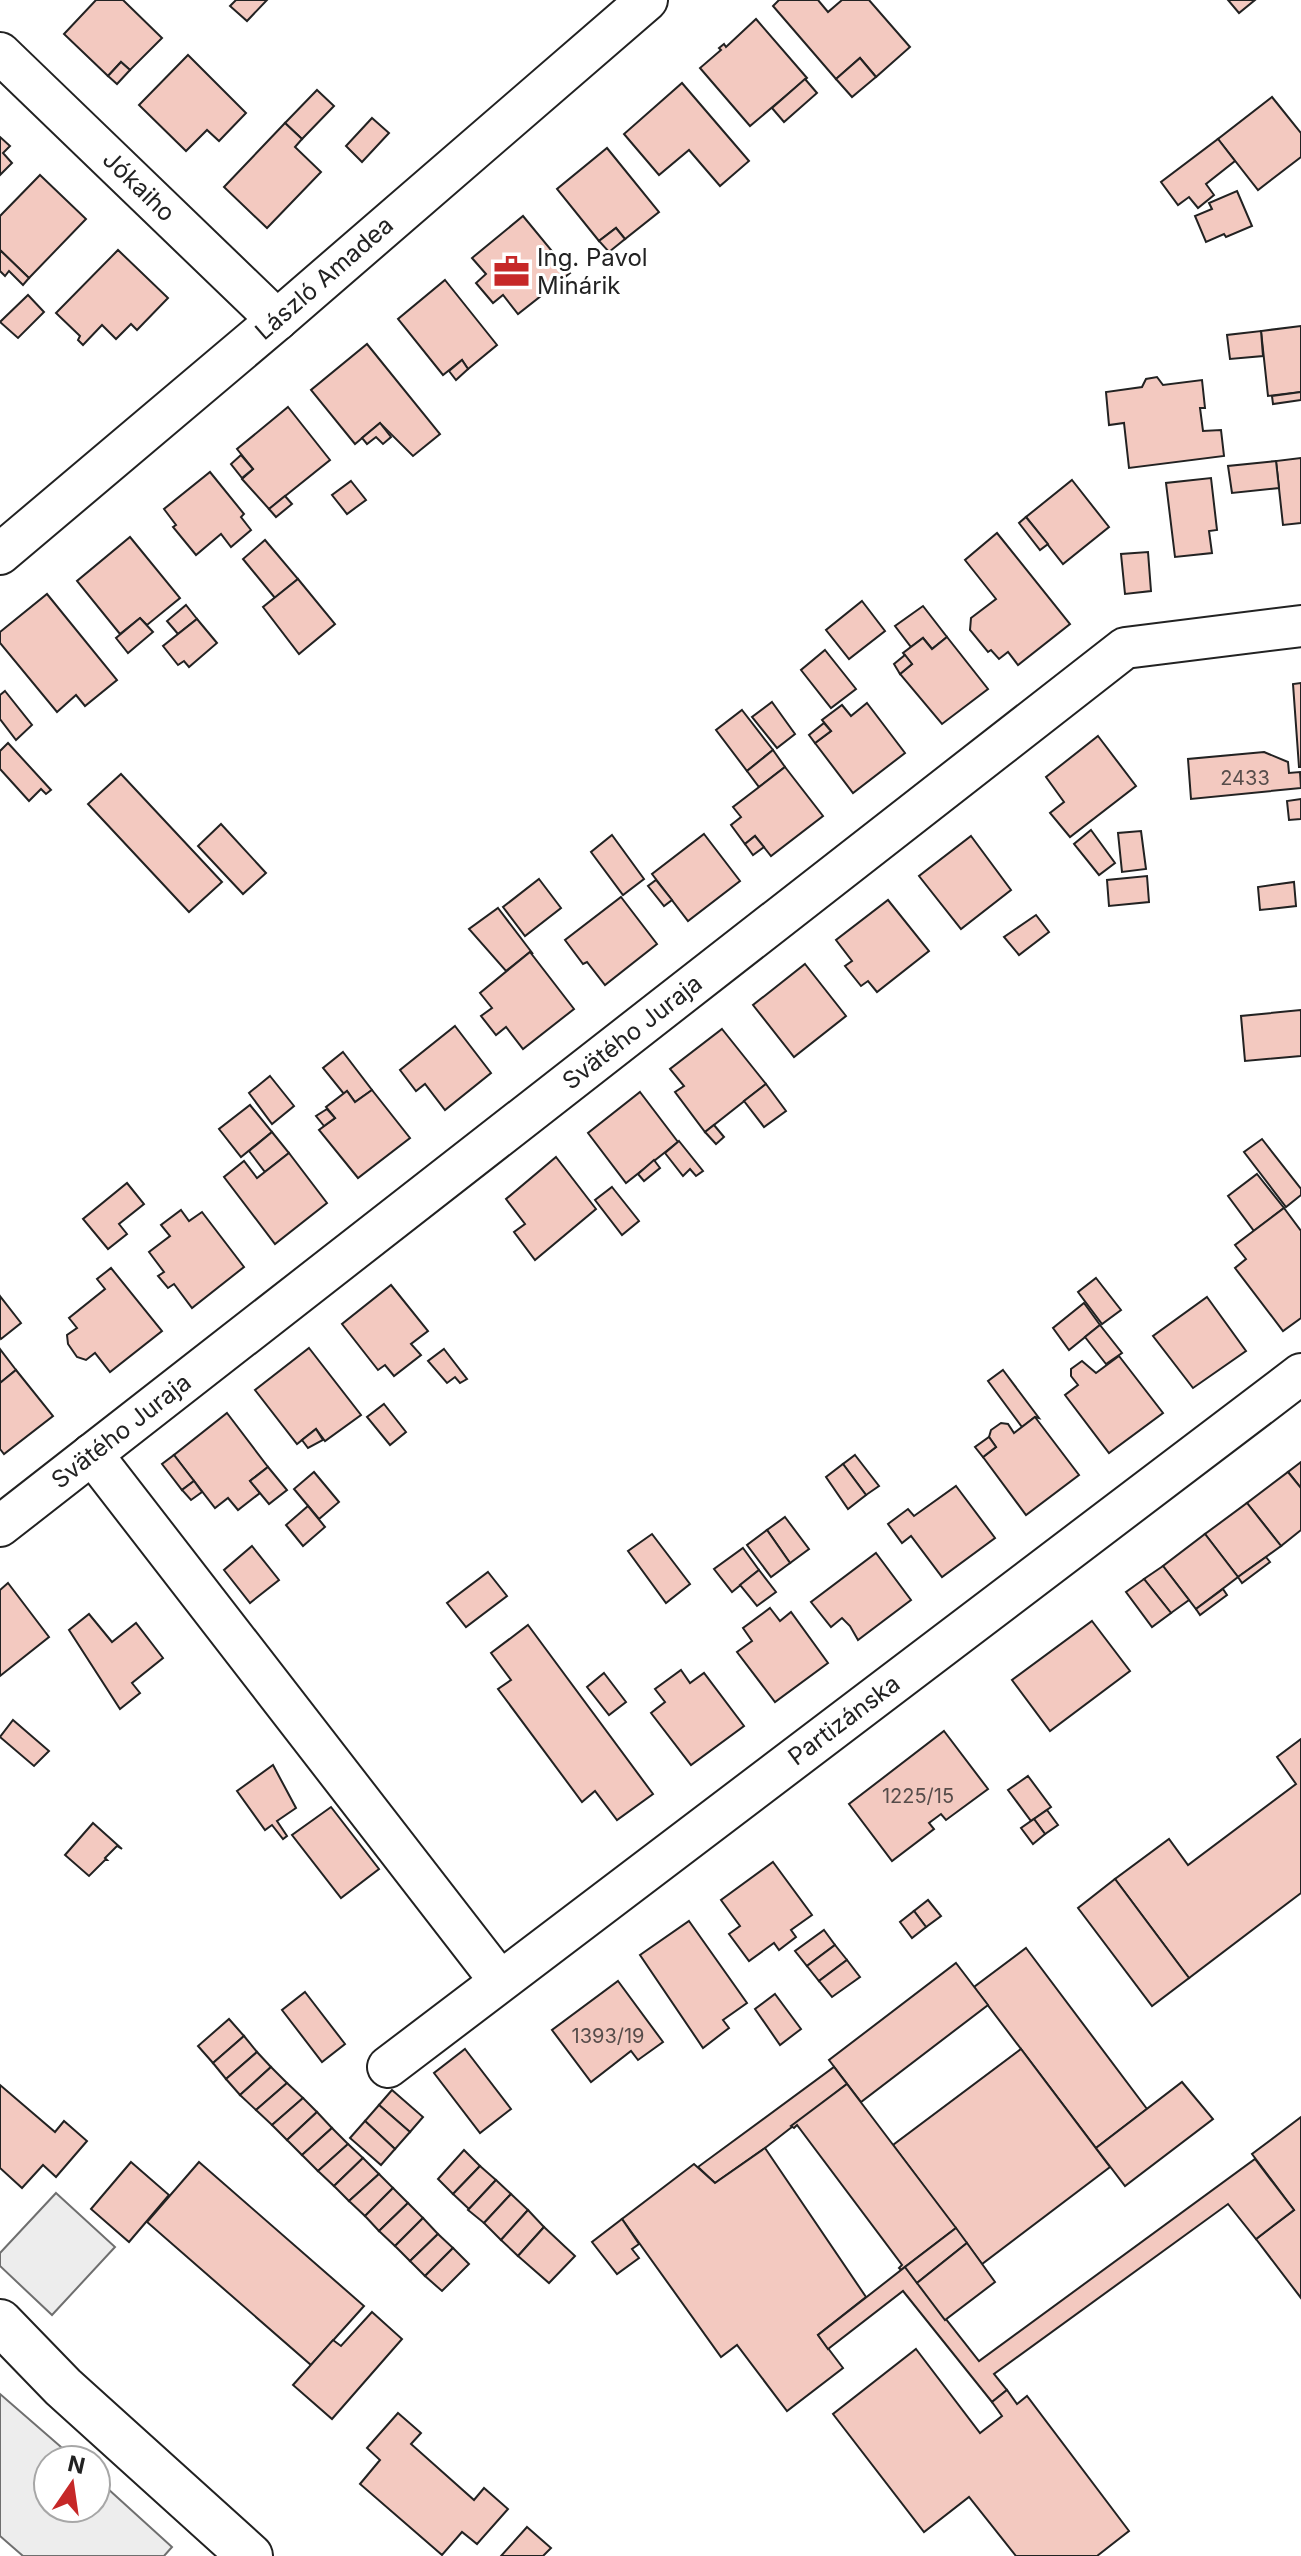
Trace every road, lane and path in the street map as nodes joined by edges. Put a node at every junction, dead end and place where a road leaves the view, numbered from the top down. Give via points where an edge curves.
1 (647, 0) edge
2 (0, 53) edge
3 (277, 320) junction
4 (0, 554) edge
5 (1301, 626) edge
6 (1301, 1374) edge
7 (92, 1454) junction
8 (0, 1526) edge
9 (500, 1981) junction
10 (388, 2067) dead end
11 (0, 2322) edge
12 (250, 2556) edge

1 - 3 street, László Amadea
2 - 3 street, Jókaiho
3 - 4 street, László Amadea
5 - 7 street, Svätého Juraja via 1125,648
6 - 9 street, Partizánska
7 - 8 street, Svätého Juraja
7 - 9 street
9 - 10 street, Partizánska
11 - 12 main road via 63,2387

